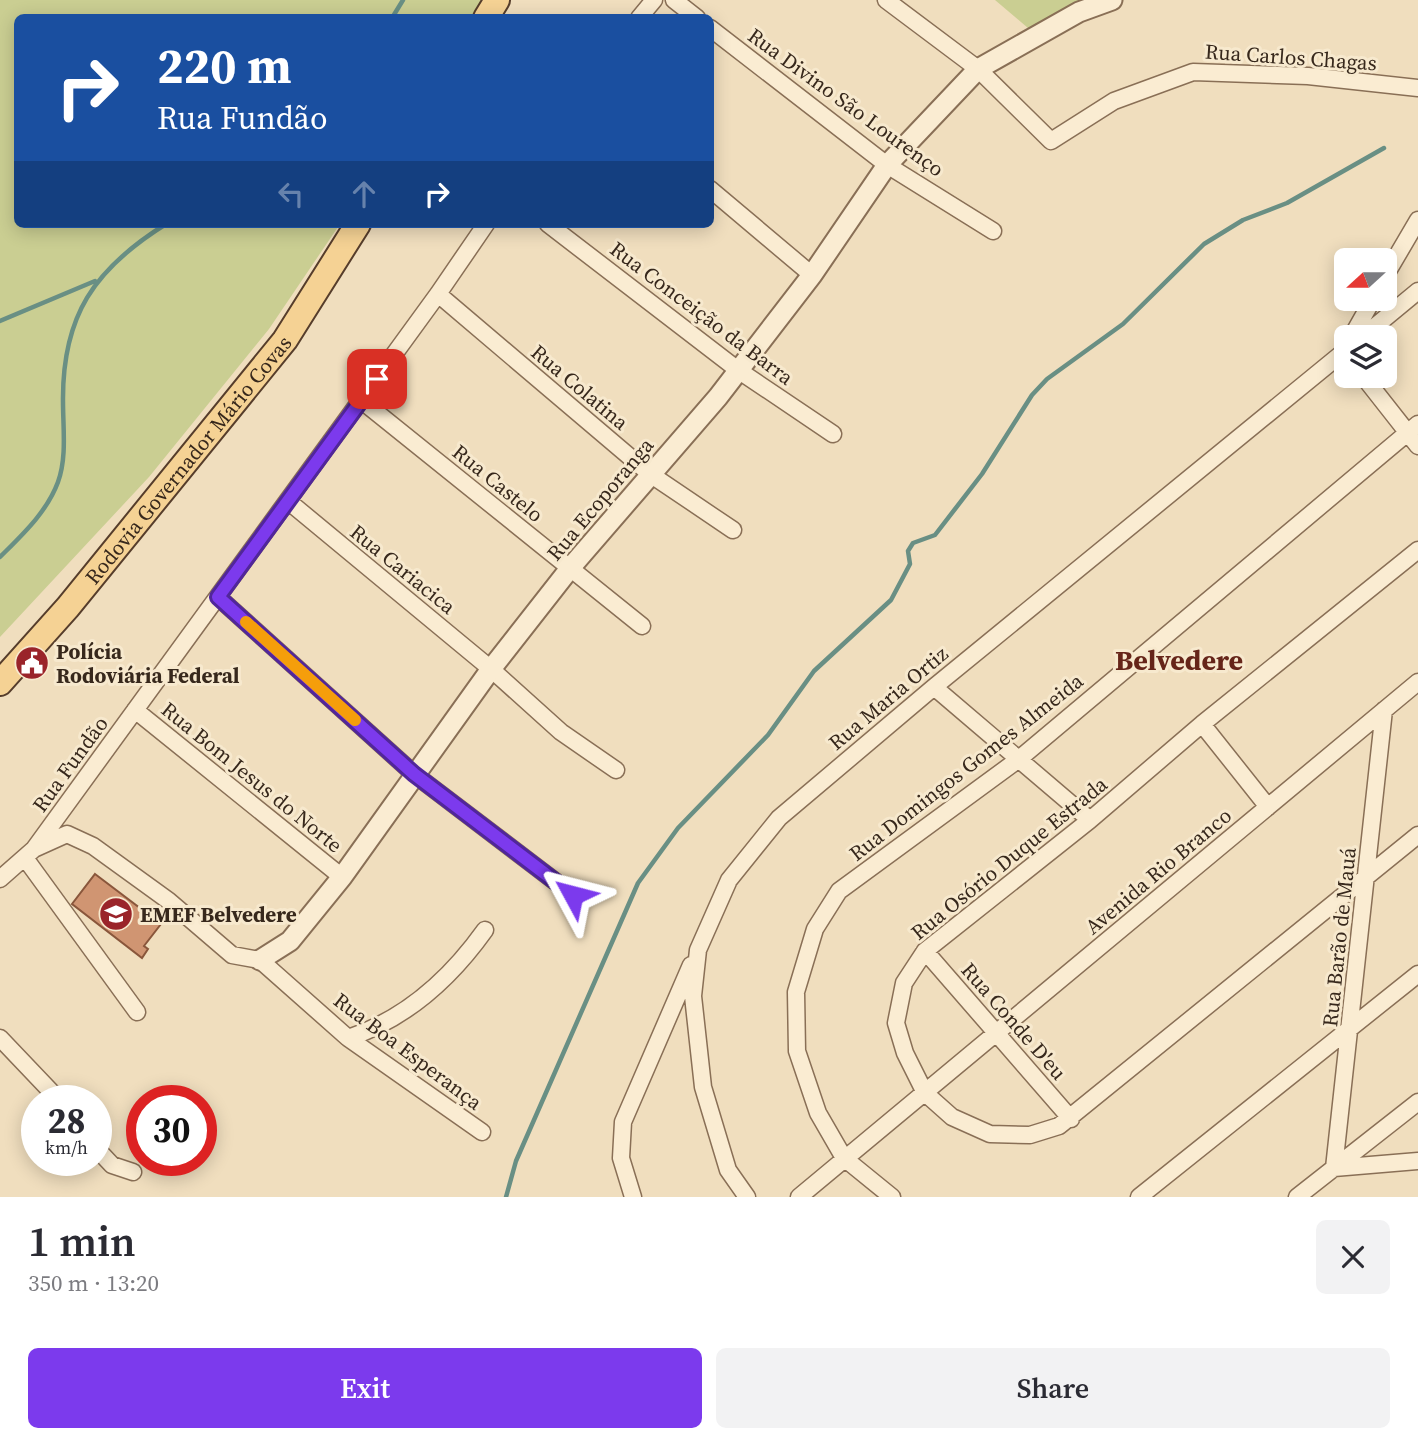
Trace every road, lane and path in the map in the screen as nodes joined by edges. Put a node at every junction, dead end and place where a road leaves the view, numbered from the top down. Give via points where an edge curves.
1 (654, 0) edge
2 (674, 0) edge
3 (886, 0) edge
4 (1112, 0) edge
5 (642, 14) edge
6 (692, 14) edge
7 (714, 31) edge
8 (978, 69) junction
9 (1418, 88) edge
10 (887, 164) junction
11 (714, 192) edge
12 (1418, 220) edge
13 (355, 228) edge
14 (483, 228) edge
15 (553, 228) edge
16 (993, 231) dead end
17 (1397, 256) edge
18 (812, 275) junction
19 (1418, 291) edge
20 (438, 294) junction
21 (1377, 325) edge
22 (1334, 358) edge
23 (738, 370) junction
24 (1375, 388) edge
25 (361, 400) junction
26 (1413, 428) edge
27 (833, 434) dead end
28 (1418, 446) edge
29 (650, 474) junction
30 (288, 501) junction
31 (733, 530) dead end
32 (1418, 550) edge
33 (571, 568) junction
34 (218, 597) junction
35 (642, 626) dead end
36 (491, 669) junction
37 (1418, 682) edge
38 (0, 683) edge
39 (934, 687) junction
40 (135, 710) junction
41 (1384, 710) junction
42 (1202, 724) junction
43 (1019, 759) junction
44 (616, 770) dead end
45 (414, 774) junction
46 (1268, 807) junction
47 (1090, 820) junction
48 (1418, 835) edge
49 (30, 854) junction
50 (342, 877) junction
51 (1366, 878) junction
52 (0, 879) edge
53 (573, 895) dead end
54 (485, 930) dead end
55 (698, 950) junction
56 (925, 951) junction
57 (260, 960) junction
58 (1418, 974) edge
59 (137, 1012) dead end
60 (1349, 1031) junction
61 (997, 1033) junction
62 (0, 1038) edge
63 (348, 1038) junction
64 (45, 1085) edge
65 (925, 1093) junction
66 (1418, 1102) edge
67 (1071, 1119) junction
68 (482, 1132) dead end
69 (844, 1158) junction
70 (1418, 1161) edge
71 (1335, 1168) junction
72 (633, 1197) edge
73 (747, 1197) edge
74 (799, 1197) edge
75 (892, 1197) edge
76 (1139, 1197) edge
77 (1297, 1197) edge

1 - 5 street
2 - 6 street
3 - 8 street
4 - 8 street, Rua Ecoporanga via 1079,12
7 - 10 street, Rua Divino São Lourenço
8 - 9 street, Rua Carlos Chagas via 1051,141 1114,101 1193,72 1308,76
8 - 10 street, Rua Ecoporanga
10 - 16 street, Rua Divino São Lourenço
10 - 18 street, Rua Ecoporanga
11 - 18 street
12 - 17 street
13 - 38 main road, Rodovia Governador Mário Covas via 285,340 68,607
14 - 20 street, Rua Fundão
15 - 23 street, Rua Conceição da Barra
18 - 23 street, Rua Ecoporanga
19 - 21 street
20 - 25 street, Rua Fundão
20 - 29 street, Rua Colatina
22 - 39 street, Rua Maria Ortiz
23 - 27 street, Rua Conceição da Barra
23 - 29 street, Rua Ecoporanga
24 - 26 street
25 - 30 street, Rua Fundão
25 - 33 street, Rua Castelo
26 - 28 street
26 - 43 street, Rua Domingos Gomes Almeida
29 - 31 street, Rua Colatina
29 - 33 street, Rua Ecoporanga
30 - 34 street, Rua Fundão
30 - 36 street, Rua Cariacica
32 - 42 street, Rua Osório Duque Estrada
33 - 35 street, Rua Castelo
33 - 36 street, Rua Ecoporanga
34 - 40 street, Rua Fundão
34 - 45 street
36 - 44 street, Rua Cariacica via 561,732
36 - 45 street, Rua Ecoporanga
37 - 41 street, Avenida Rio Branco
39 - 43 street
39 - 55 street, Rua Maria Ortiz via 779,818 729,880
40 - 49 street, Rua Fundão
40 - 50 street, Rua Bom Jesus do Norte
41 - 46 street, Avenida Rio Branco
41 - 51 street, Rua Barão de Mauá
42 - 46 street
42 - 47 street, Rua Osório Duque Estrada
43 - 47 street
43 - 69 street, Rua Domingos Gomes Almeida via 839,891 816,929 796,992 797,1051 818,1113
45 - 50 street, Rua Ecoporanga
45 - 53 street
46 - 61 street, Avenida Rio Branco
47 - 56 street, Rua Osório Duque Estrada
48 - 51 street, Rua Osório Duque Estrada
49 - 52 street, Rua Fundão
49 - 57 street, Rua Boa Esperança via 67,835 93,846 169,901 232,955
49 - 59 street
50 - 57 street, Rua Ecoporanga via 290,941
51 - 60 street, Rua Barão de Mauá
51 - 67 street, Rua Osório Duque Estrada
54 - 63 street via 459,966 403,1013 380,1028
55 - 72 street via 623,1122 621,1158
55 - 73 street, Rua Maria Ortiz via 694,996 704,1087 728,1170
56 - 61 street, Rua Conde D'eu
56 - 65 street, Rua Osório Duque Estrada via 904,983 897,1023 905,1053
57 - 63 street, Rua Boa Esperança
58 - 60 street
60 - 71 street, Rua Barão de Mauá
60 - 76 street
61 - 65 street, Avenida Rio Branco
61 - 67 street, Rua Conde D'eu
62 - 64 street
63 - 68 street, Rua Boa Esperança
65 - 67 street, Rua Osório Duque Estrada via 952,1117 990,1134 1030,1135
65 - 69 street, Avenida Rio Branco
66 - 71 street
69 - 74 street, Avenida Rio Branco
69 - 75 street, Rua Domingos Gomes Almeida
70 - 71 street
71 - 77 street

